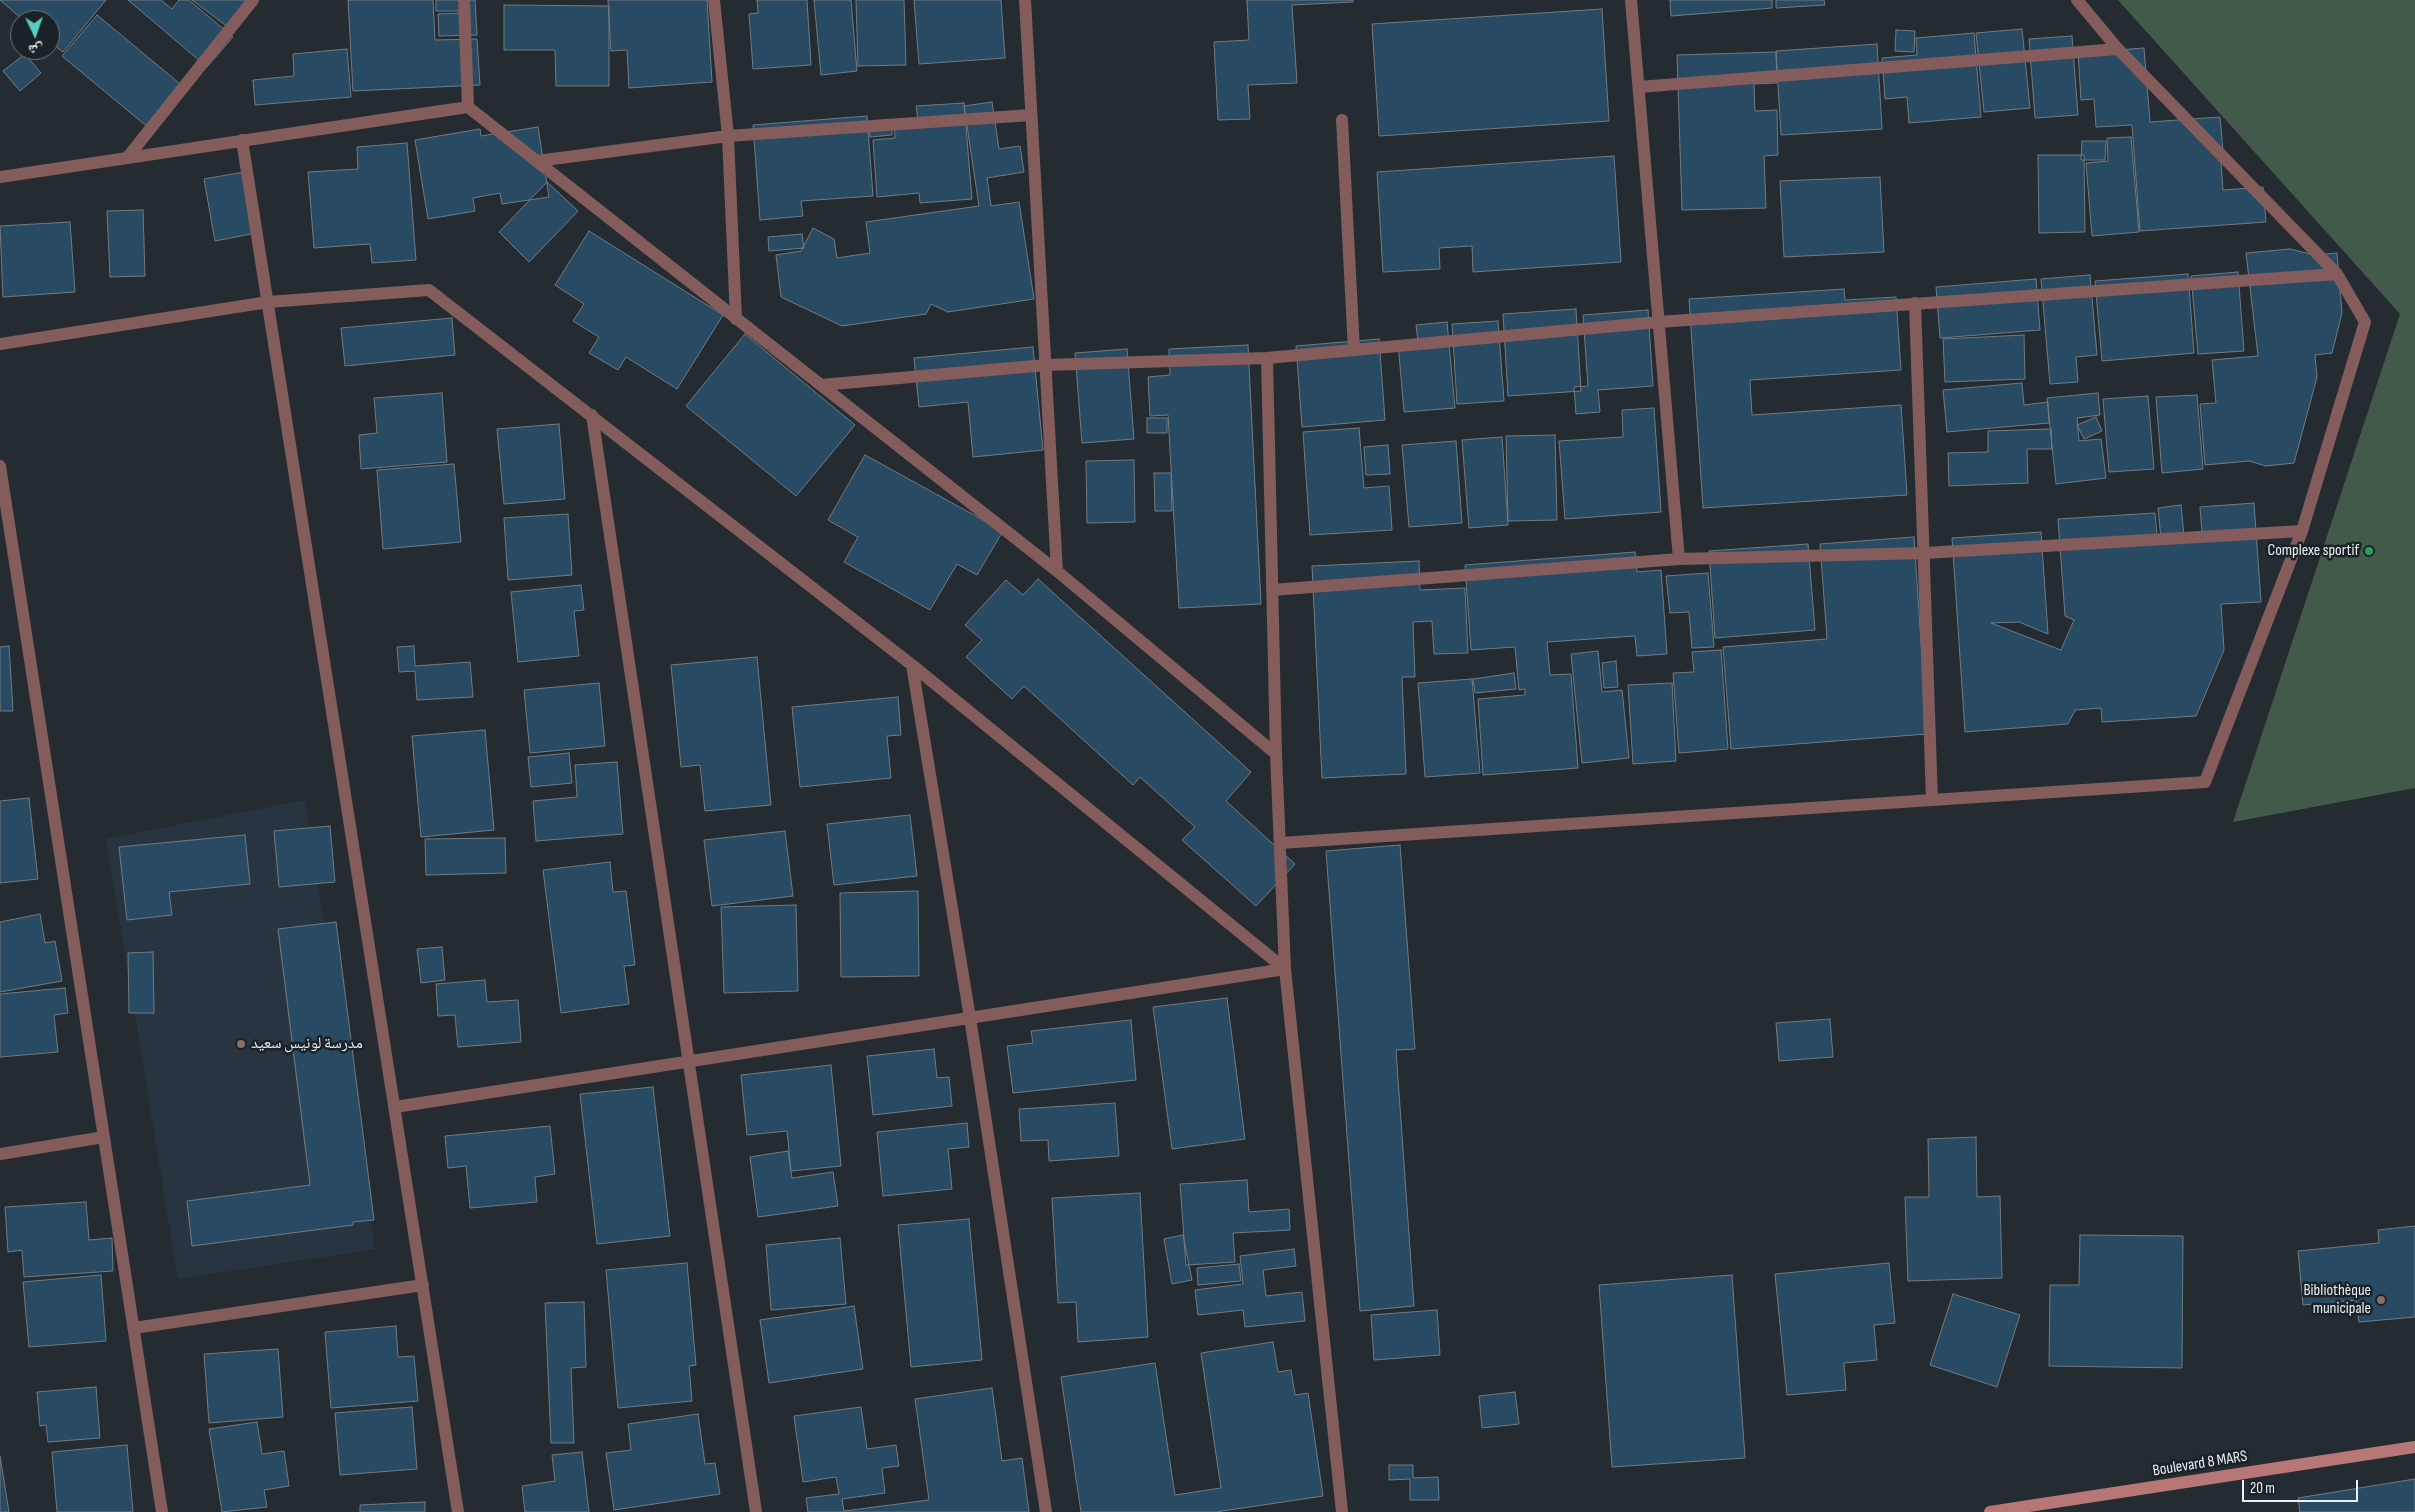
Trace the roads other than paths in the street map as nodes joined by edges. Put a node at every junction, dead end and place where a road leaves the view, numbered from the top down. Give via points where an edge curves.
1 (252, 0) edge
2 (464, 0) edge
3 (714, 0) edge
4 (1025, 0) edge
5 (1631, 0) edge
6 (2077, 0) edge
7 (2118, 48) junction
8 (1639, 86) junction
9 (468, 107) junction
10 (1031, 115) junction
11 (1342, 120) dead end
12 (728, 136) junction
13 (242, 140) junction
14 (127, 158) junction
15 (537, 161) junction
16 (0, 177) edge
17 (2337, 274) junction
18 (268, 302) junction
19 (1915, 303) junction
20 (736, 319) junction
21 (1659, 322) junction
22 (0, 344) edge
23 (1354, 350) junction
24 (1267, 358) junction
25 (1046, 365) junction
26 (821, 385) junction
27 (592, 415) junction
28 (0, 466) edge
29 (2302, 531) junction
30 (1925, 553) junction
31 (1679, 559) junction
32 (1057, 571) junction
33 (1272, 590) junction
34 (912, 665) junction
35 (1276, 754) junction
36 (1932, 800) junction
37 (1280, 843) junction
38 (1285, 969) junction
39 (970, 1018) junction
40 (687, 1062) junction
41 (395, 1107) junction
42 (104, 1137) junction
43 (0, 1154) edge
44 (423, 1285) junction
45 (134, 1328) junction
46 (2415, 1447) edge
47 (162, 1512) edge
48 (458, 1512) edge
49 (756, 1512) edge
50 (1046, 1512) edge
51 (1342, 1512) edge
52 (1994, 1512) edge

1 - 14 street
2 - 9 street
3 - 12 street
4 - 10 street
5 - 8 street
6 - 7 street
7 - 8 street
7 - 17 street
8 - 21 street
9 - 13 street
9 - 15 street
10 - 12 street
10 - 25 street
11 - 23 street
12 - 15 street
12 - 20 street
13 - 14 street
13 - 18 street
14 - 16 street
15 - 20 street
17 - 19 street
17 - 29 street via 2365,322
18 - 22 street
18 - 27 street via 429,290
18 - 41 street
19 - 21 street
19 - 30 street
20 - 26 street
21 - 23 street
21 - 31 street
23 - 24 street
24 - 25 street
24 - 33 street
25 - 26 street
25 - 32 street
26 - 32 street
27 - 34 street
27 - 40 street
28 - 42 street
29 - 30 street
29 - 36 street via 2205,782
30 - 31 street
30 - 36 street
31 - 33 street
32 - 35 street
33 - 35 street
34 - 38 street
34 - 39 street
35 - 37 street
36 - 37 street
37 - 38 street
38 - 39 street
38 - 51 street
39 - 40 street
39 - 50 street
40 - 41 street
40 - 49 street
41 - 44 street
42 - 43 street
42 - 45 street
44 - 45 street
44 - 48 street
45 - 47 street
46 - 52 main road, Boulevard 8 MARS

